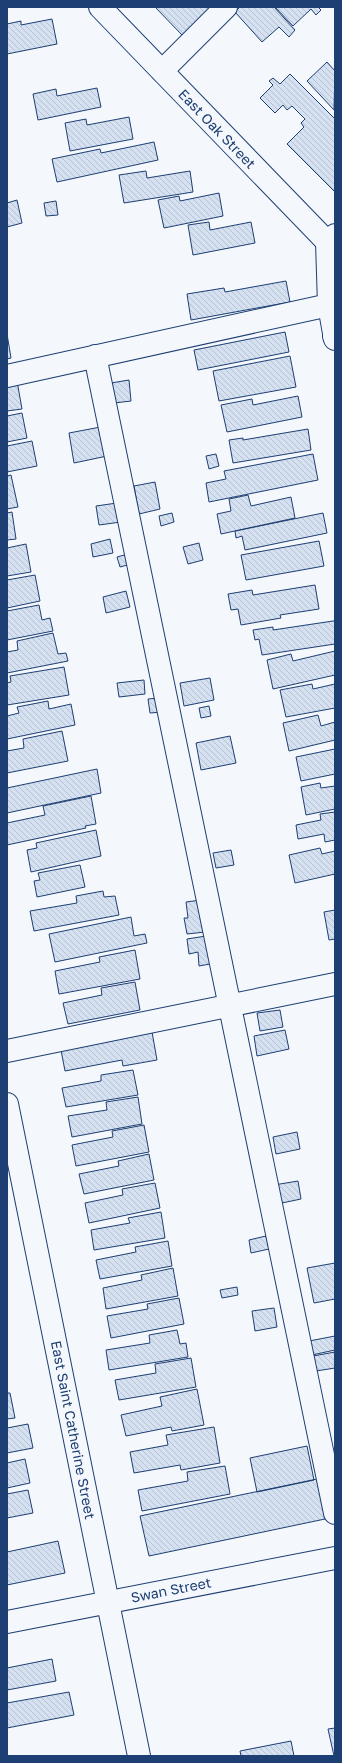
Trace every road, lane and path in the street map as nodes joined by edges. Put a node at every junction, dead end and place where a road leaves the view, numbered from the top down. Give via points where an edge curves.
1 (100, 7) edge
2 (226, 7) edge
3 (162, 71) junction
4 (332, 242) edge
5 (329, 305) junction
6 (335, 337) edge
7 (95, 356) junction
8 (7, 376) edge
9 (335, 984) edge
10 (230, 1007) junction
11 (7, 1051) edge
12 (7, 1104) edge
13 (335, 1513) edge
14 (335, 1558) edge
15 (107, 1602) junction
16 (7, 1622) edge
17 (139, 1756) edge

1 - 3 street, East Oak Street
2 - 3 street
3 - 4 street, East Oak Street
4 - 5 street
5 - 6 street
5 - 7 street
7 - 8 street
7 - 10 street
9 - 10 street
10 - 11 street
10 - 13 street
12 - 15 street, East Saint Catherine Street
14 - 15 street, Swan Street
15 - 16 street, Swan Street
15 - 17 street, East Saint Catherine Street

